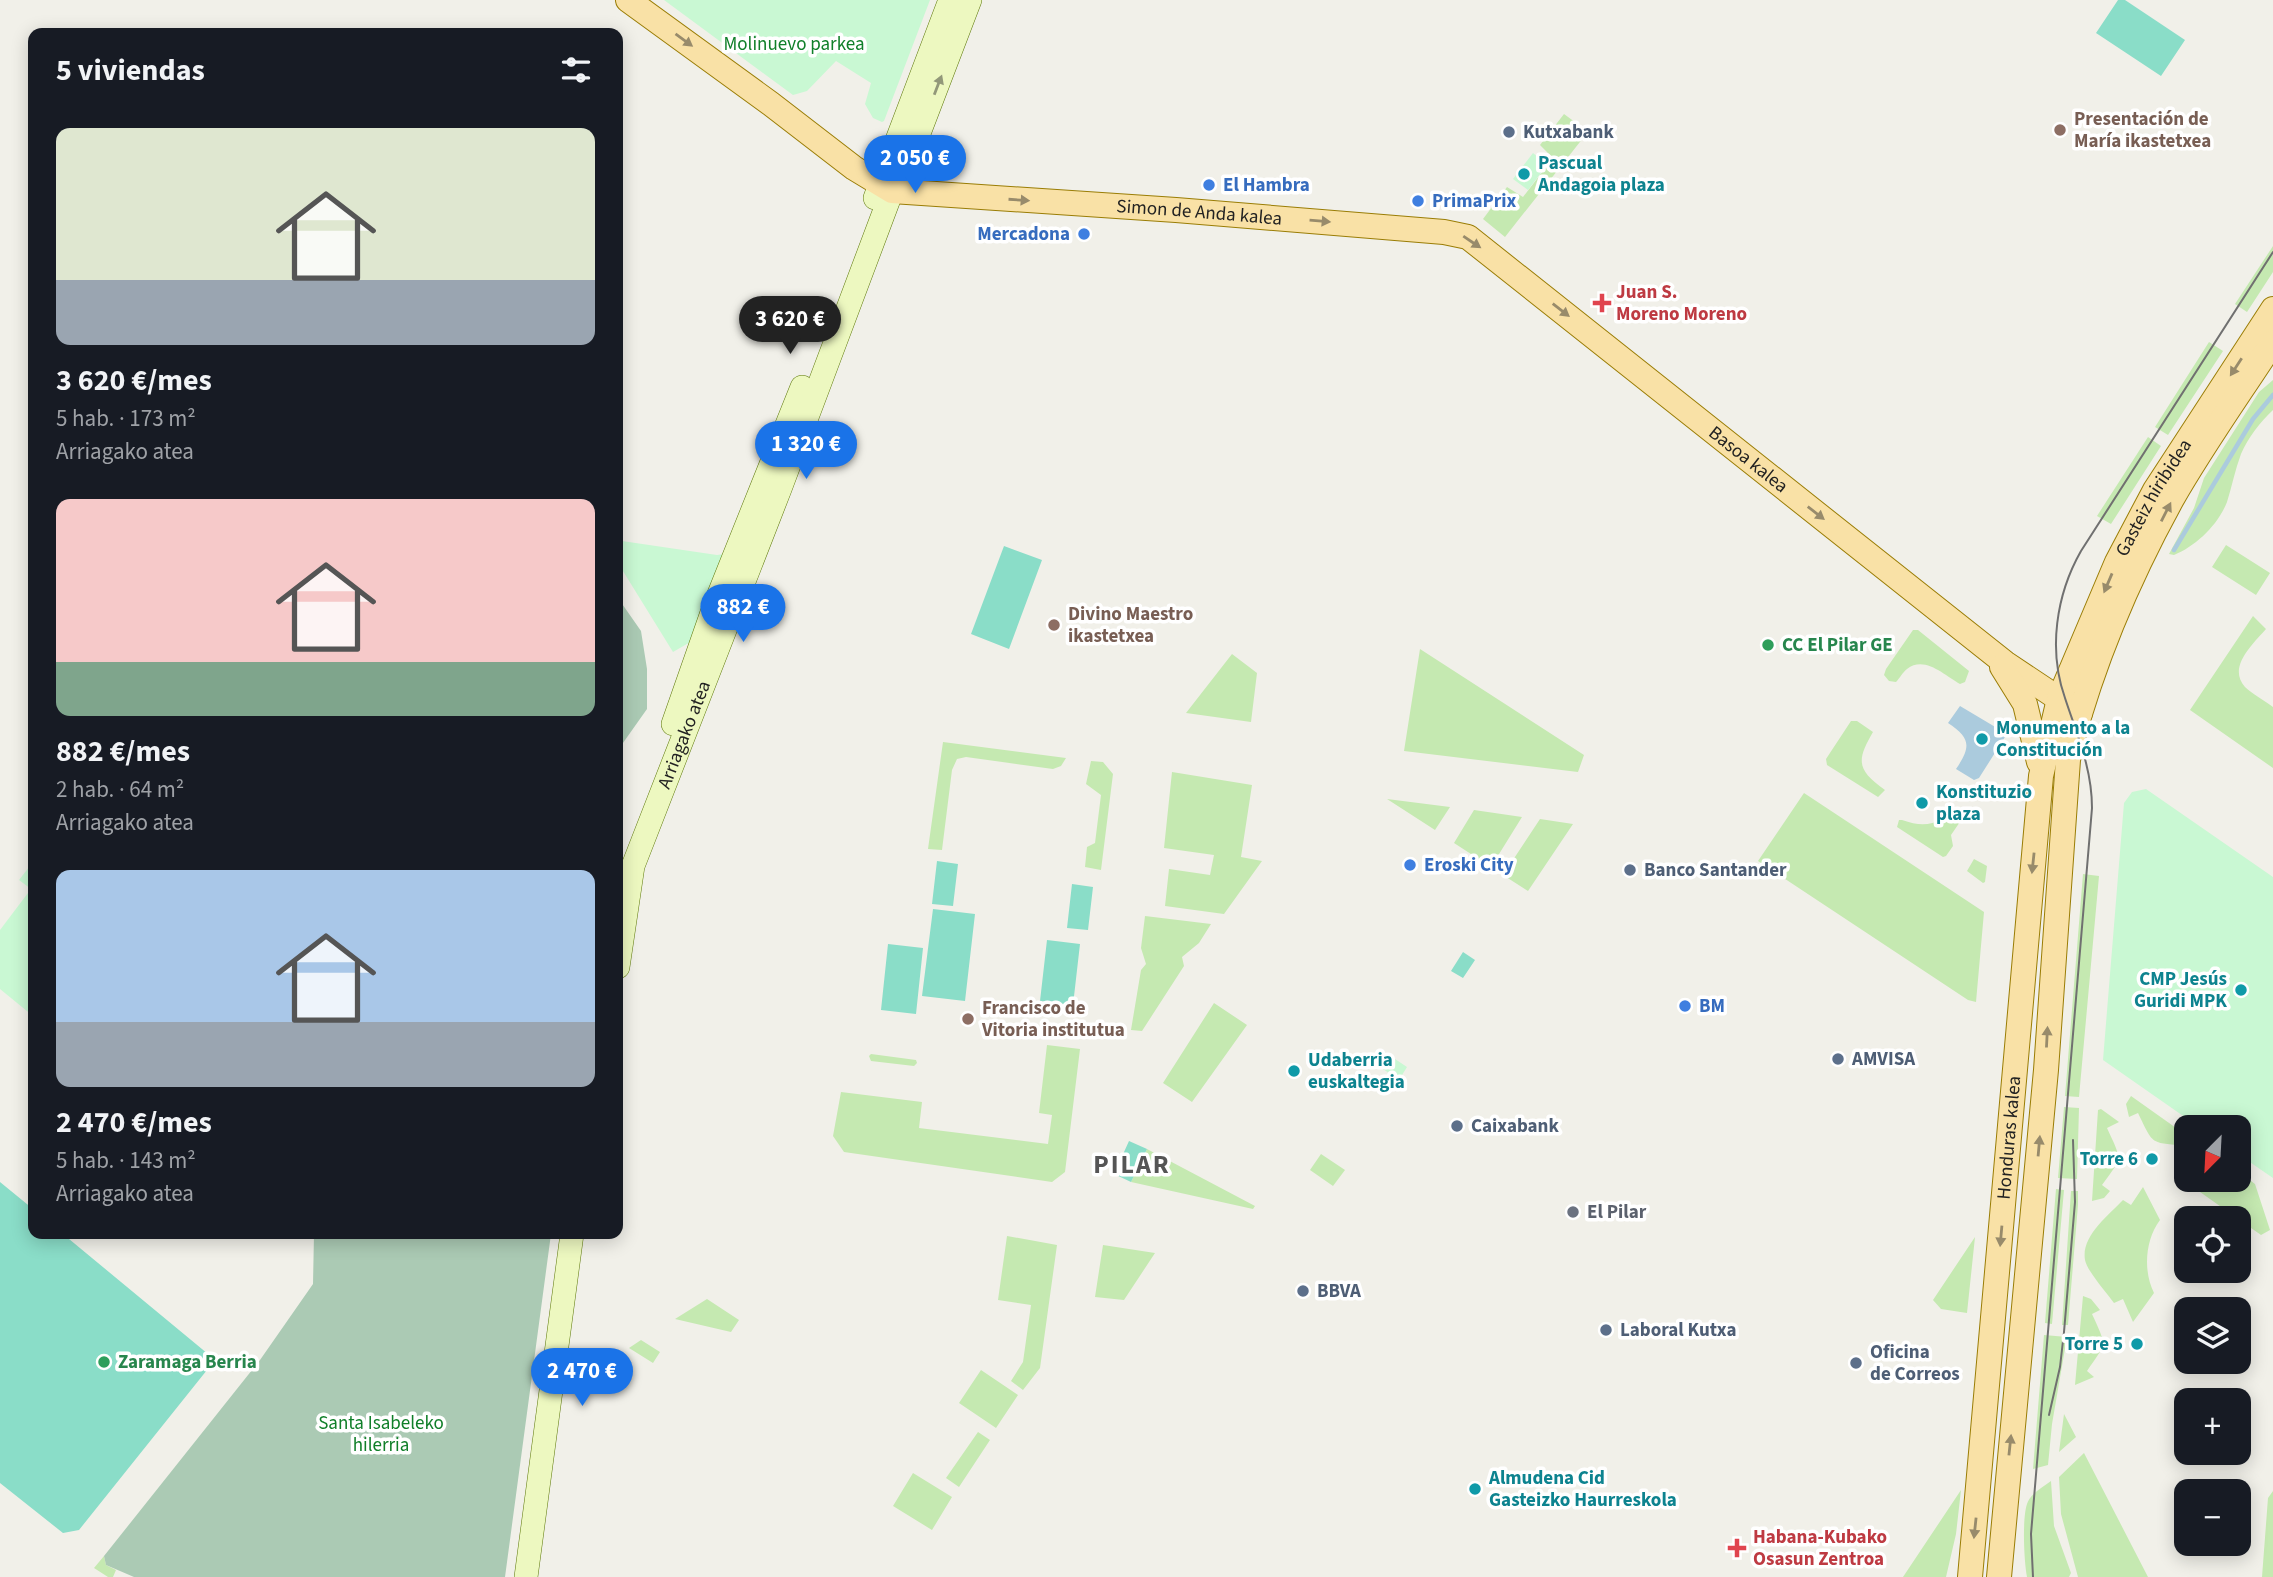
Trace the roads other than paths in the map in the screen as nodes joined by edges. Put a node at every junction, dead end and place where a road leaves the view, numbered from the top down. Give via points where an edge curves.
1 (628, 0) edge
2 (950, 0) edge
3 (970, 0) edge
4 (886, 188) junction
5 (1507, 268) joint
6 (2273, 309) edge
7 (2273, 342) edge
8 (1989, 650) junction
9 (2098, 663) junction
10 (2012, 668) junction
11 (2073, 668) junction
12 (2070, 706) junction
13 (2041, 775) junction
14 (623, 866) edge
15 (623, 935) edge
16 (571, 1239) edge
17 (581, 1239) edge
18 (526, 1577) edge
19 (539, 1577) edge
20 (1970, 1577) edge
21 (1999, 1577) edge

1 -> 4 main road
2 - 4 main road, Arriagako atea
4 -> 3 main road, Arriagako atea via 918,136
4 -> 5 main road, Simon de Anda kalea via 1444,232 1468,237
4 - 14 main road, Arriagako atea via 715,604
4 - 15 main road, Arriagako atea via 634,866
5 -> 8 main road, Basoa kalea
6 -> 11 main road, Gasteiz hiribidea via 2134,527
9 -> 7 main road, Gasteiz hiribidea via 2124,595 2174,497
8 - 10 main road, Basoa kalea
8 - 13 main road, Basoa kalea via 2025,704
9 - 11 main road
9 - 12 main road, Gasteiz hiribidea
10 - 11 main road
10 - 12 main road, Basoa kalea
11 - 12 main road, Gasteiz hiribidea
12 - 13 main road, Honduras kalea
21 -> 12 main road, Honduras kalea via 2045,1082
13 -> 20 main road, Honduras kalea
16 - 18 main road
17 - 19 main road

